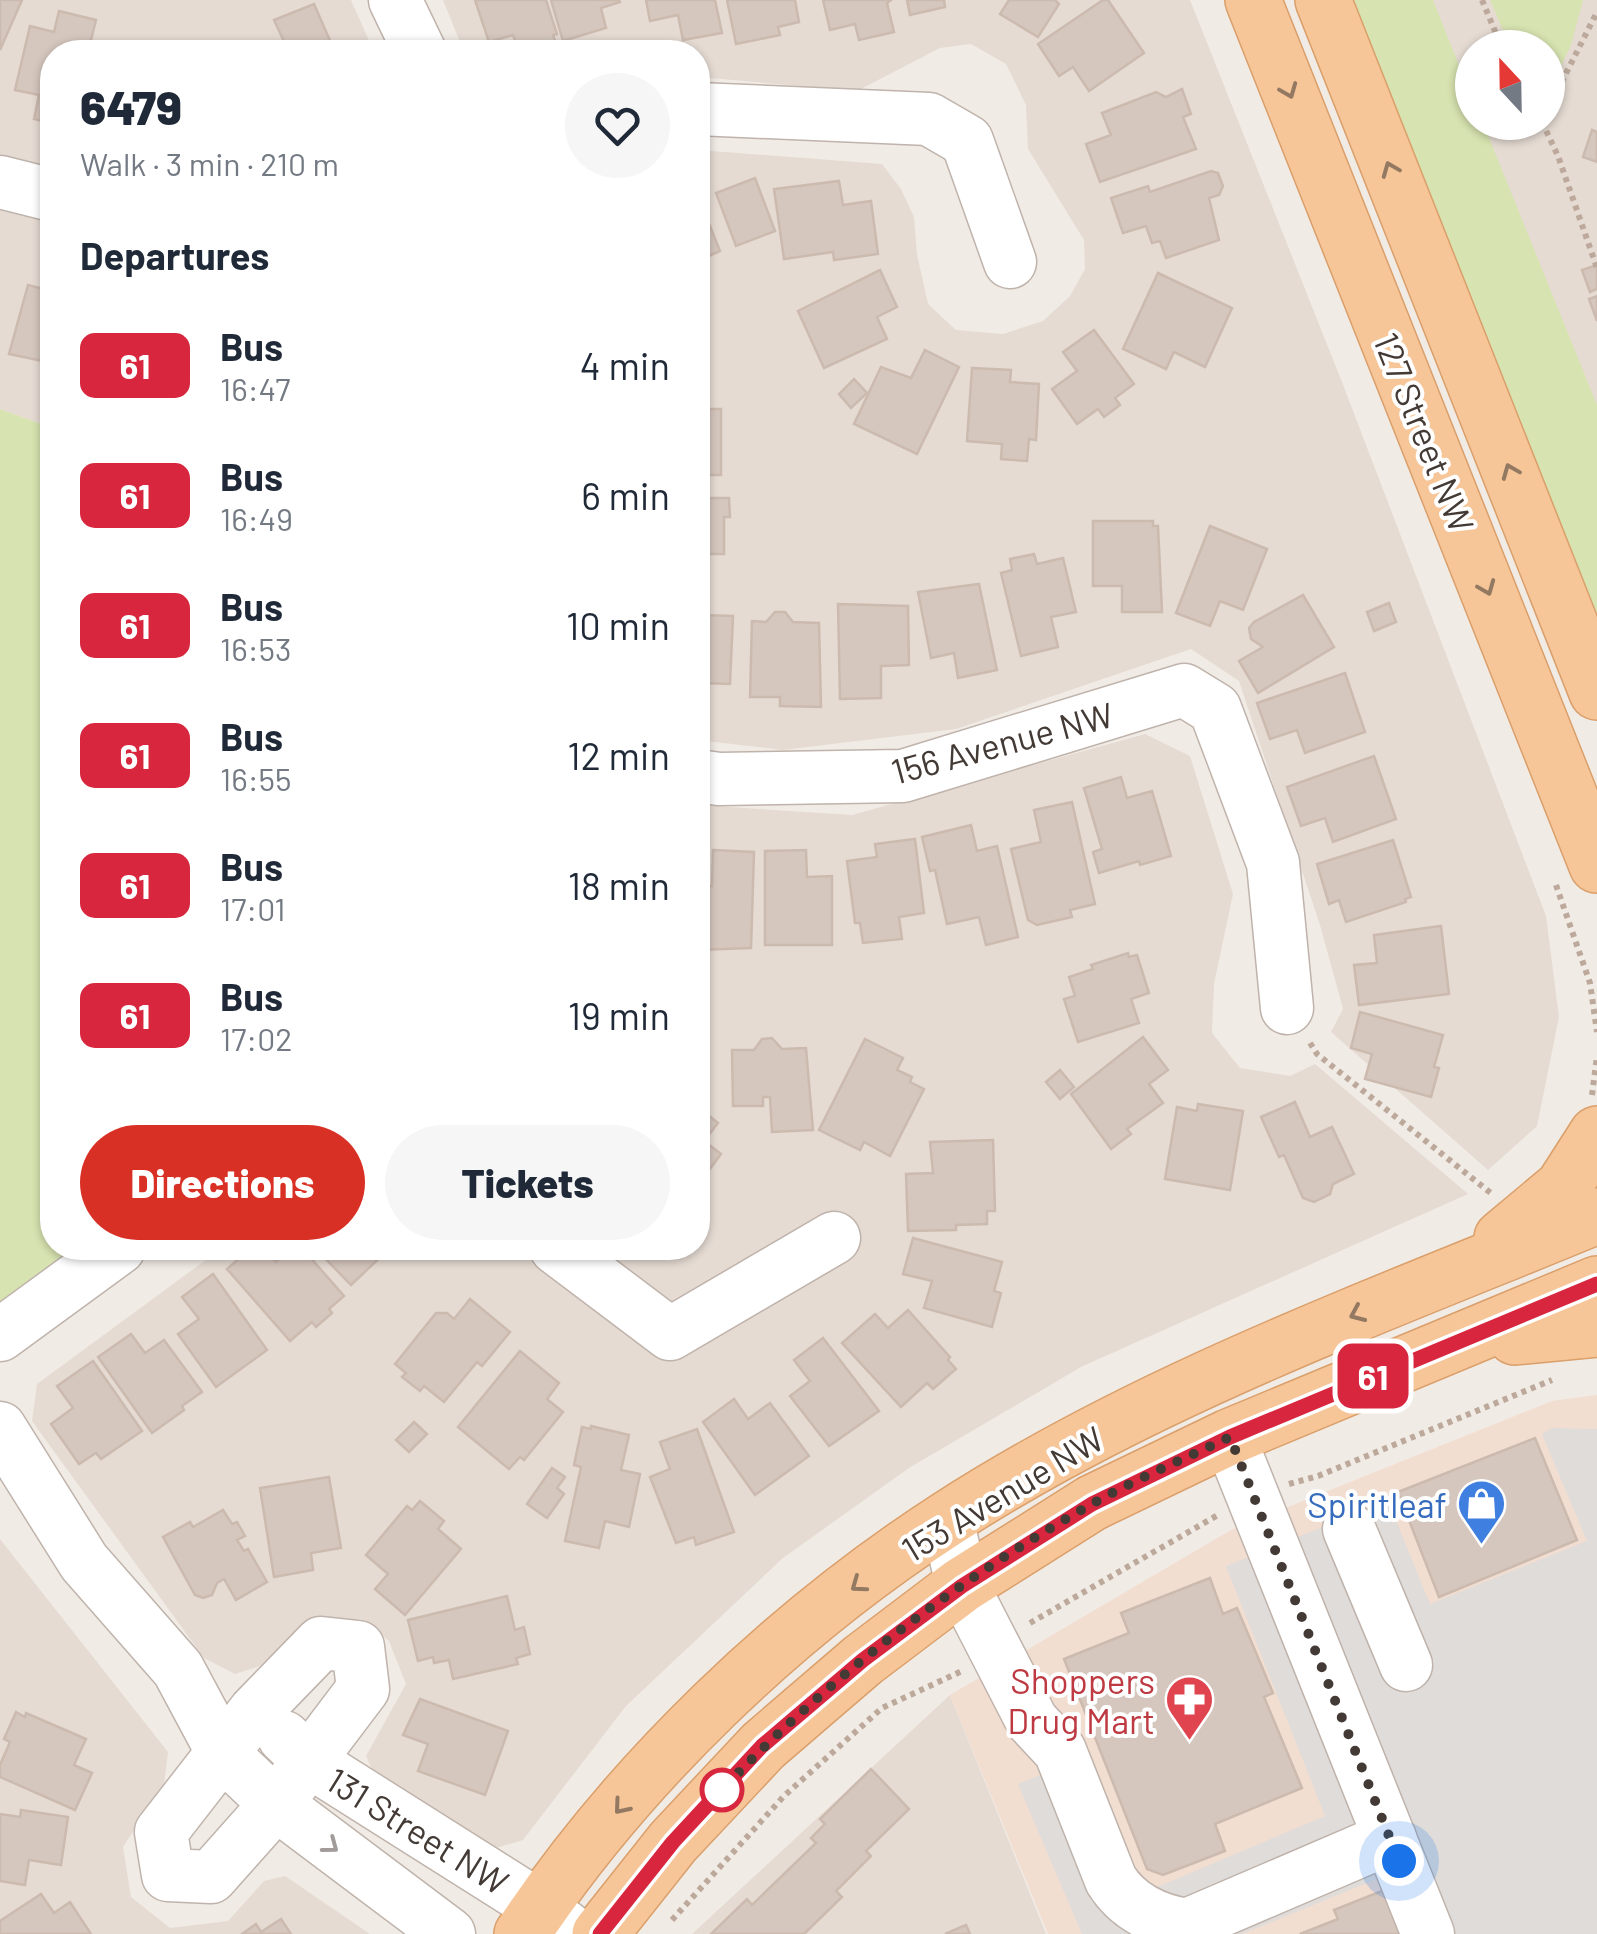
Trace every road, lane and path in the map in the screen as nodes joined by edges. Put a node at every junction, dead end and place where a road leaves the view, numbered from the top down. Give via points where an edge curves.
1 (395, 0) edge
2 (1253, 0) edge
3 (1323, 0) edge
4 (1482, 0) edge
5 (1597, 12) edge
6 (1494, 30) edge
7 (414, 40) edge
8 (1565, 75) edge
9 (710, 110) edge
10 (1550, 140) edge
11 (0, 182) edge
12 (40, 192) edge
13 (1594, 249) edge
14 (1010, 262) dead end
15 (1597, 268) edge
16 (1597, 692) edge
17 (710, 778) edge
18 (1597, 865) edge
19 (1287, 1008) joint
20 (1597, 1056) edge
21 (1594, 1122) edge
22 (1498, 1199) dead end
23 (1597, 1216) edge
24 (834, 1238) dead end
25 (103, 1260) edge
26 (572, 1260) edge
27 (1448, 1278) junction
28 (1597, 1284) edge
29 (1597, 1328) edge
30 (0, 1335) edge
31 (1452, 1344) junction
32 (1561, 1378) dead end
33 (0, 1428) edge
34 (1230, 1437) junction
35 (1254, 1500) junction
36 (947, 1519) junction
37 (1349, 1529) dead end
38 (962, 1586) junction
39 (1018, 1630) dead end
40 (1406, 1666) dead end
41 (178, 1670) junction
42 (962, 1671) dead end
43 (256, 1711) junction
44 (224, 1755) junction
45 (309, 1761) junction
46 (276, 1804) junction
47 (1390, 1838) junction
48 (546, 1925) edge
49 (449, 1934) edge
50 (600, 1934) edge
51 (660, 1934) edge
52 (1428, 1934) edge

1 - 7 street
2 -> 18 main road, 127 Street NW
16 -> 3 main road, 127 Street NW
4 - 6 path
5 - 8 path
9 - 14 street via 930,119 967,142
10 - 13 path
11 - 12 street
13 - 15 path
17 - 19 street, 156 Avenue NW via 903,776 1184,690 1215,709 1272,863
19 - 22 path via 1318,1054
20 - 21 path
21 - 27 main road via 1563,1187
23 - 27 main road, 153 Avenue NW
24 - 26 street via 670,1334
25 - 30 street
27 -> 36 main road, 153 Avenue NW via 1159,1402
28 - 31 main road, 153 Avenue NW
29 - 31 main road
31 - 34 main road, 153 Avenue NW
32 - 35 path
33 - 41 street, 131 Street NW via 84,1562
34 - 35 street
34 - 38 main road, 153 Avenue NW via 1092,1504
35 - 39 path
35 - 47 street
36 - 38 street
36 -> 48 main road, 153 Avenue NW via 824,1609 708,1711 624,1802
37 - 40 street
38 - 47 street via 1032,1721 1060,1751 1111,1880 1138,1908 1187,1925
38 - 50 main road, 153 Avenue NW via 762,1746
41 - 43 street, 131 Street NW
41 - 44 street, 131 Street NW
42 - 51 path via 882,1708 784,1796
43 - 44 street, 131 Street NW
43 - 45 street, 131 Street NW
43 - 45 street, 131 Street NW via 320,1643 358,1647 363,1689
44 - 46 street, 131 Street NW
44 - 46 street, 131 Street NW via 161,1832 168,1875 211,1878
45 - 46 street, 131 Street NW
45 - 48 street, 131 Street NW
46 -> 49 street, 131 Street NW
47 - 52 street

